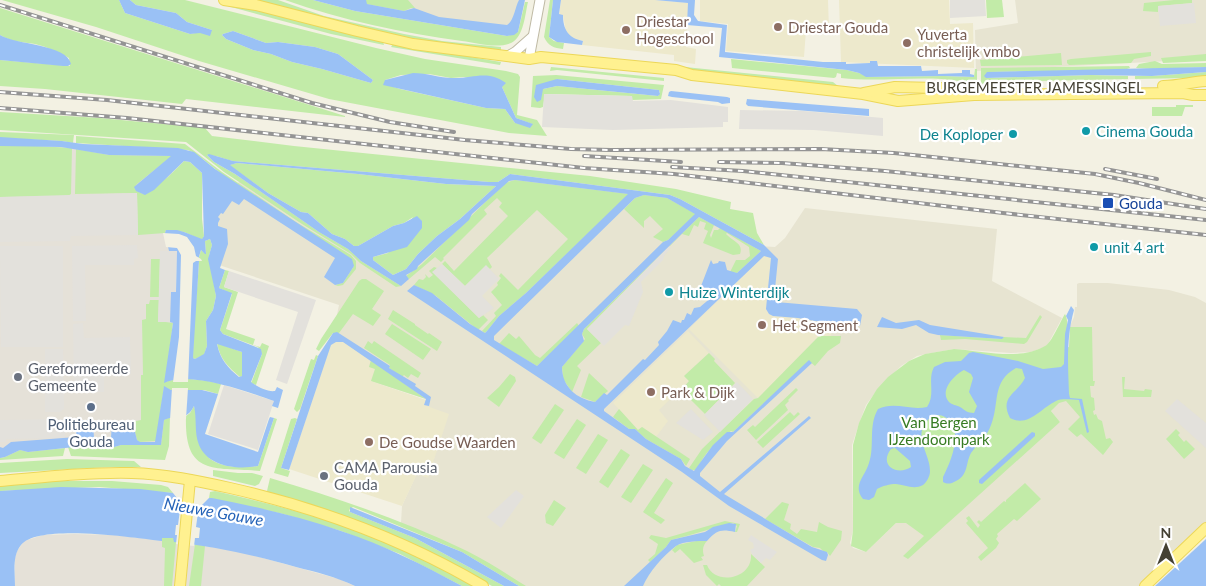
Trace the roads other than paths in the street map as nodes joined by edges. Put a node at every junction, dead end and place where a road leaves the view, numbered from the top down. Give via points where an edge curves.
1 (224, 0) edge
2 (246, 0) edge
3 (539, 1) edge
4 (256, 5) junction
5 (532, 37) junction
6 (508, 56) junction
7 (529, 59) junction
8 (1206, 82) edge
9 (901, 87) junction
10 (935, 87) junction
11 (863, 94) junction
12 (1206, 95) edge
13 (933, 99) junction
14 (898, 101) junction
15 (190, 480) junction
16 (0, 481) edge
17 (1206, 528) edge
18 (180, 586) edge
19 (483, 586) edge
20 (1145, 586) edge

1 - 4 main road, BURGEMEESTER JAMESSINGEL
2 - 4 main road, BURGEMEESTER JAMESSINGEL
3 - 5 street
4 - 6 main road, BURGEMEESTER JAMESSINGEL via 413,44
5 - 6 street
5 - 7 street
6 - 7 main road, BURGEMEESTER JAMESSINGEL
7 - 11 main road, BURGEMEESTER JAMESSINGEL via 541,57 676,70 692,75
8 - 10 main road, BURGEMEESTER JAMESSINGEL via 1176,86
8 - 12 main road via 1202,86
9 - 10 main road, BURGEMEESTER JAMESSINGEL
9 - 11 main road, BURGEMEESTER JAMESSINGEL
9 - 14 main road via 894,94
10 - 13 main road via 937,95
11 - 14 main road, BURGEMEESTER JAMESSINGEL
12 - 13 main road, BURGEMEESTER JAMESSINGEL via 974,95
13 - 14 main road, BURGEMEESTER JAMESSINGEL
15 - 16 main road via 132,474
15 - 18 main road
15 - 19 main road via 261,496 331,517 410,549
17 - 20 main road

